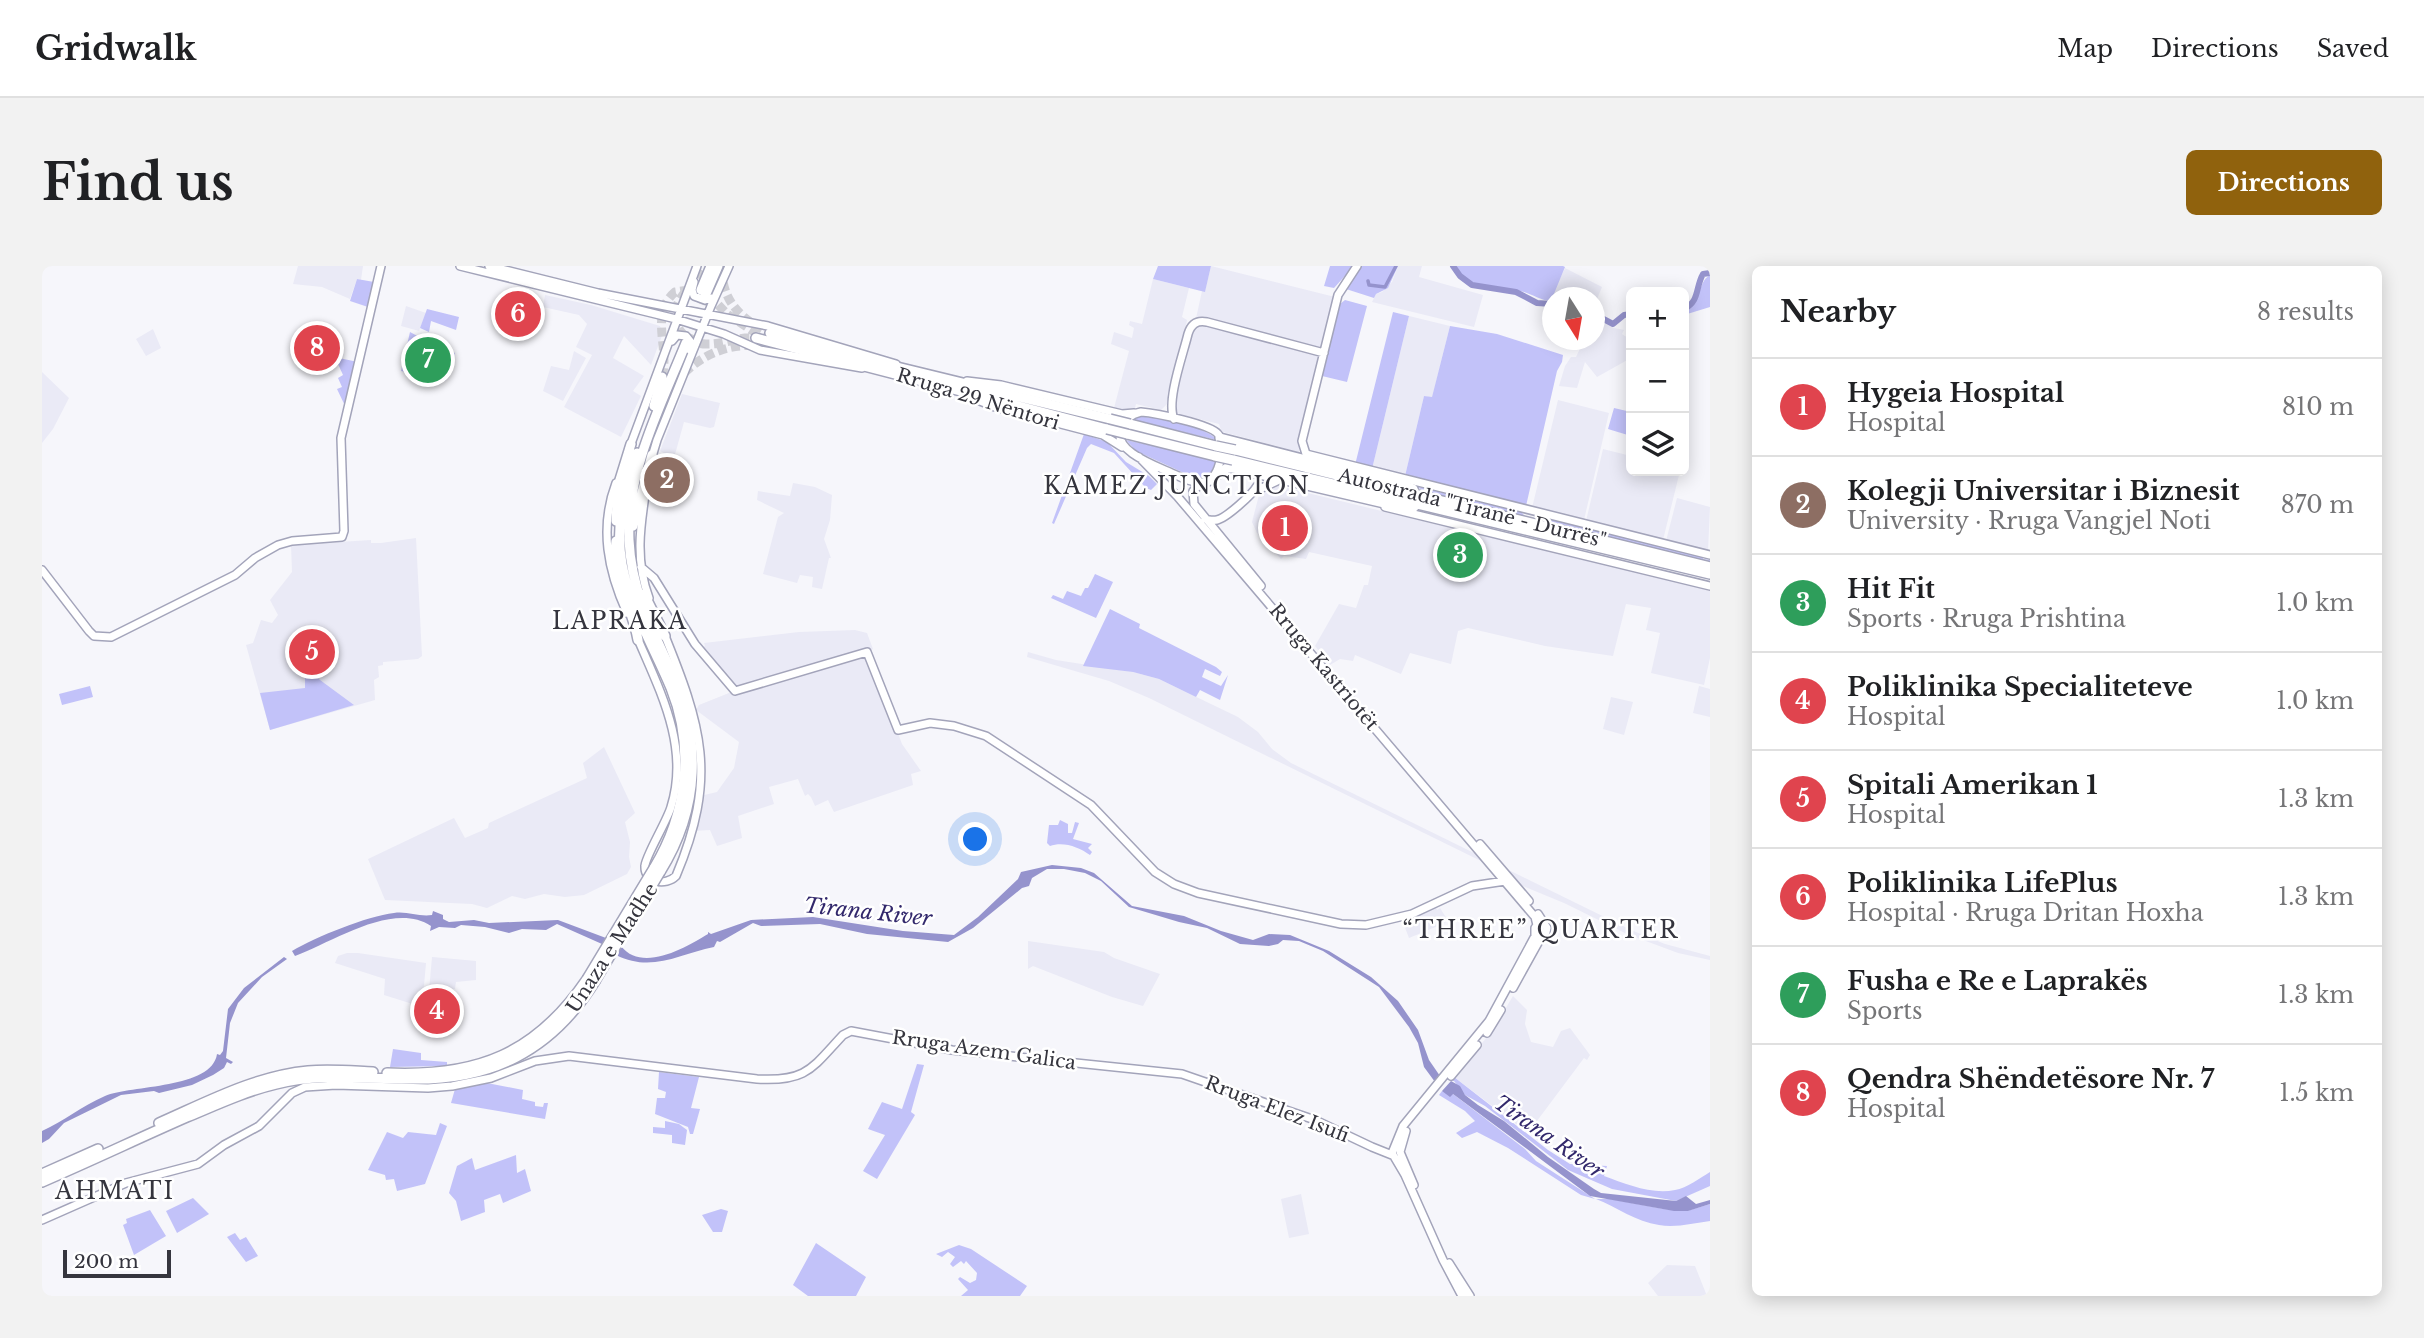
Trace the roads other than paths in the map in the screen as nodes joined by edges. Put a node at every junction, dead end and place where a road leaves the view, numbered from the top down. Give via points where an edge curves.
1 (380, 266) edge
2 (460, 266) edge
3 (489, 266) edge
4 (1357, 266) edge
5 (704, 267) edge
6 (724, 267) edge
7 (680, 309) junction
8 (707, 315) junction
9 (676, 319) junction
10 (702, 327) junction
11 (770, 333) tunnel mouth
12 (766, 346) tunnel mouth
13 (833, 351) junction
14 (1324, 353) junction
15 (662, 363) junction
16 (856, 364) junction
17 (905, 369) junction
18 (882, 370) junction
19 (662, 377) tunnel mouth
20 (676, 383) tunnel mouth
21 (948, 384) junction
22 (677, 394) junction
23 (1172, 400) junction
24 (654, 406) junction
25 (1138, 413) junction
26 (1158, 415) junction
27 (656, 419) junction
28 (1174, 419) junction
29 (631, 444) junction
30 (1217, 446) junction
31 (653, 451) junction
32 (1129, 452) junction
33 (1234, 455) junction
34 (1139, 457) junction
35 (1244, 470) junction
36 (638, 471) junction
37 (1205, 482) junction
38 (1261, 482) junction
39 (623, 500) junction
40 (1440, 508) junction
41 (1477, 510) junction
42 (1494, 518) junction
43 (1206, 519) junction
44 (632, 531) junction
45 (617, 533) junction
46 (1710, 555) edge
47 (640, 565) junction
48 (1710, 567) edge
49 (42, 570) edge
50 (1710, 574) edge
51 (634, 579) junction
52 (657, 582) junction
53 (1710, 586) edge
54 (645, 587) junction
55 (629, 591) junction
56 (665, 636) junction
57 (638, 640) junction
58 (657, 870) junction
59 (1506, 879) junction
60 (1540, 925) junction
61 (1159, 1072) joint
62 (1396, 1154) junction
63 (74, 1163) junction
64 (42, 1173) edge
65 (42, 1183) edge
66 (42, 1220) edge
67 (1462, 1296) edge
68 (1470, 1296) edge

1 - 49 main road via 342,434 343,535 278,545 235,575 114,636 99,637 89,631
2 - 9 main road, Rruga 29 Nëntori
3 - 7 main road, Rruga 29 Nëntori
4 - 14 main road via 1338,295
5 - 6 highway via 702,296
5 - 6 main road via 692,293 705,300 712,296
5 - 7 main road
6 - 8 main road
7 - 8 main road, Rruga 29 Nëntori
7 - 9 main road
8 - 10 main road
8 - 17 main road, Rruga 29 Nëntori via 768,326
9 - 10 main road, Rruga 29 Nëntori
9 - 15 main road
10 - 18 main road, Rruga 29 Nëntori via 760,350
10 - 22 main road
11 - 13 highway
12 - 16 highway
13 - 16 highway via 756,336
13 - 17 highway
14 - 23 main road via 1198,322 1190,328
14 - 46 main road via 1302,440 1309,455
15 - 22 main road via 674,337 689,338
15 - 29 main road
16 - 18 highway
17 - 21 highway, Rruga 29 Nëntori
18 - 21 highway, Rruga 29 Nëntori
19 - 24 highway
20 - 27 highway
21 - 25 main road, Rruga 29 Nëntori via 1001,385 1122,414
21 - 30 highway, Autostrada "Tiranë - Durrës", bridge
21 - 32 main road, Rruga 29 Nëntori via 988,404 1103,435
22 - 31 main road
23 - 26 main road
23 - 28 main road
24 - 27 highway, Unaza e Madhe via 683,342
24 - 39 highway, Unaza e Madhe
25 - 26 main road, Rruga 29 Nëntori
25 - 32 main road via 1125,420 1119,433
26 - 28 main road, Rruga 29 Nëntori
27 - 36 highway, Unaza e Madhe
28 - 30 main road, Rruga 29 Nëntori via 1216,432
29 - 45 highway via 617,492
29 - 57 main road via 610,497 606,527 615,586
30 - 33 highway, Autostrada "Tiranë - Durrës", bridge
30 - 37 main road via 1221,452 1218,468
30 - 41 highway via 1400,484
31 - 44 highway
31 - 47 main road via 639,533
32 - 34 main road, Rruga 29 Nëntori
33 - 40 highway, Autostrada "Tiranë - Durrës"
33 - 41 highway, Autostrada "Tiranë - Durrës"
34 - 37 main road, Rruga 29 Nëntori via 1189,482
34 - 59 main road, Rruga Kastriotët
35 - 37 highway via 1227,468
35 - 38 main road
35 - 40 highway via 1393,505
36 - 44 highway
36 - 51 highway, Unaza e Madhe via 629,523
37 - 43 main road, Rruga Kastriotët via 1195,488 1192,498
38 - 43 main road via 1220,519
38 - 53 main road via 1276,481
39 - 45 highway
39 - 55 highway, Unaza e Madhe via 620,547
40 - 42 highway, Autostrada "Tiranë - Durrës"
41 - 42 highway, Autostrada "Tiranë - Durrës"
42 - 48 highway, Autostrada "Tiranë - Durrës"
42 - 50 highway, Autostrada "Tiranë - Durrës"
43 - 59 main road, Rruga Kastriotët
44 - 51 highway
44 - 56 highway via 644,596
45 - 55 highway via 621,574
45 - 57 highway via 615,567
47 - 52 main road
47 - 54 main road
51 - 58 highway, Unaza e Madhe via 679,689 692,740 689,806 676,844
52 - 54 main road via 649,580
52 - 59 main road via 695,644 735,691 867,652 898,730 940,724 986,736 1091,805 1155,872 1198,893 1341,924 1366,925 1412,914 1472,886
54 - 56 main road
55 - 58 highway, Unaza e Madhe via 672,691 685,746 678,816
56 - 57 main road via 694,711 702,761 694,824 677,875 666,882 650,878 645,864 673,801 676,742
58 - 63 highway, Unaza e Madhe, bridge via 591,980 546,1028 518,1048 488,1061 435,1072 328,1070 270,1077
59 - 60 main road
59 - 60 main road via 1535,909
60 - 62 main road via 1534,930 1540,934 1489,1021 1398,1135
61 - 62 main road, Rruga Elez Isufi via 1186,1075
61 - 66 main road, Rruga Azem Galica via 952,1050 851,1031 809,1071 782,1079 569,1056 535,1061 491,1078 452,1086 305,1087 292,1093 262,1122 194,1166 126,1183
62 - 67 main road
62 - 68 main road
63 - 64 highway, Unaza e Madhe
63 - 65 highway, Unaza e Madhe

